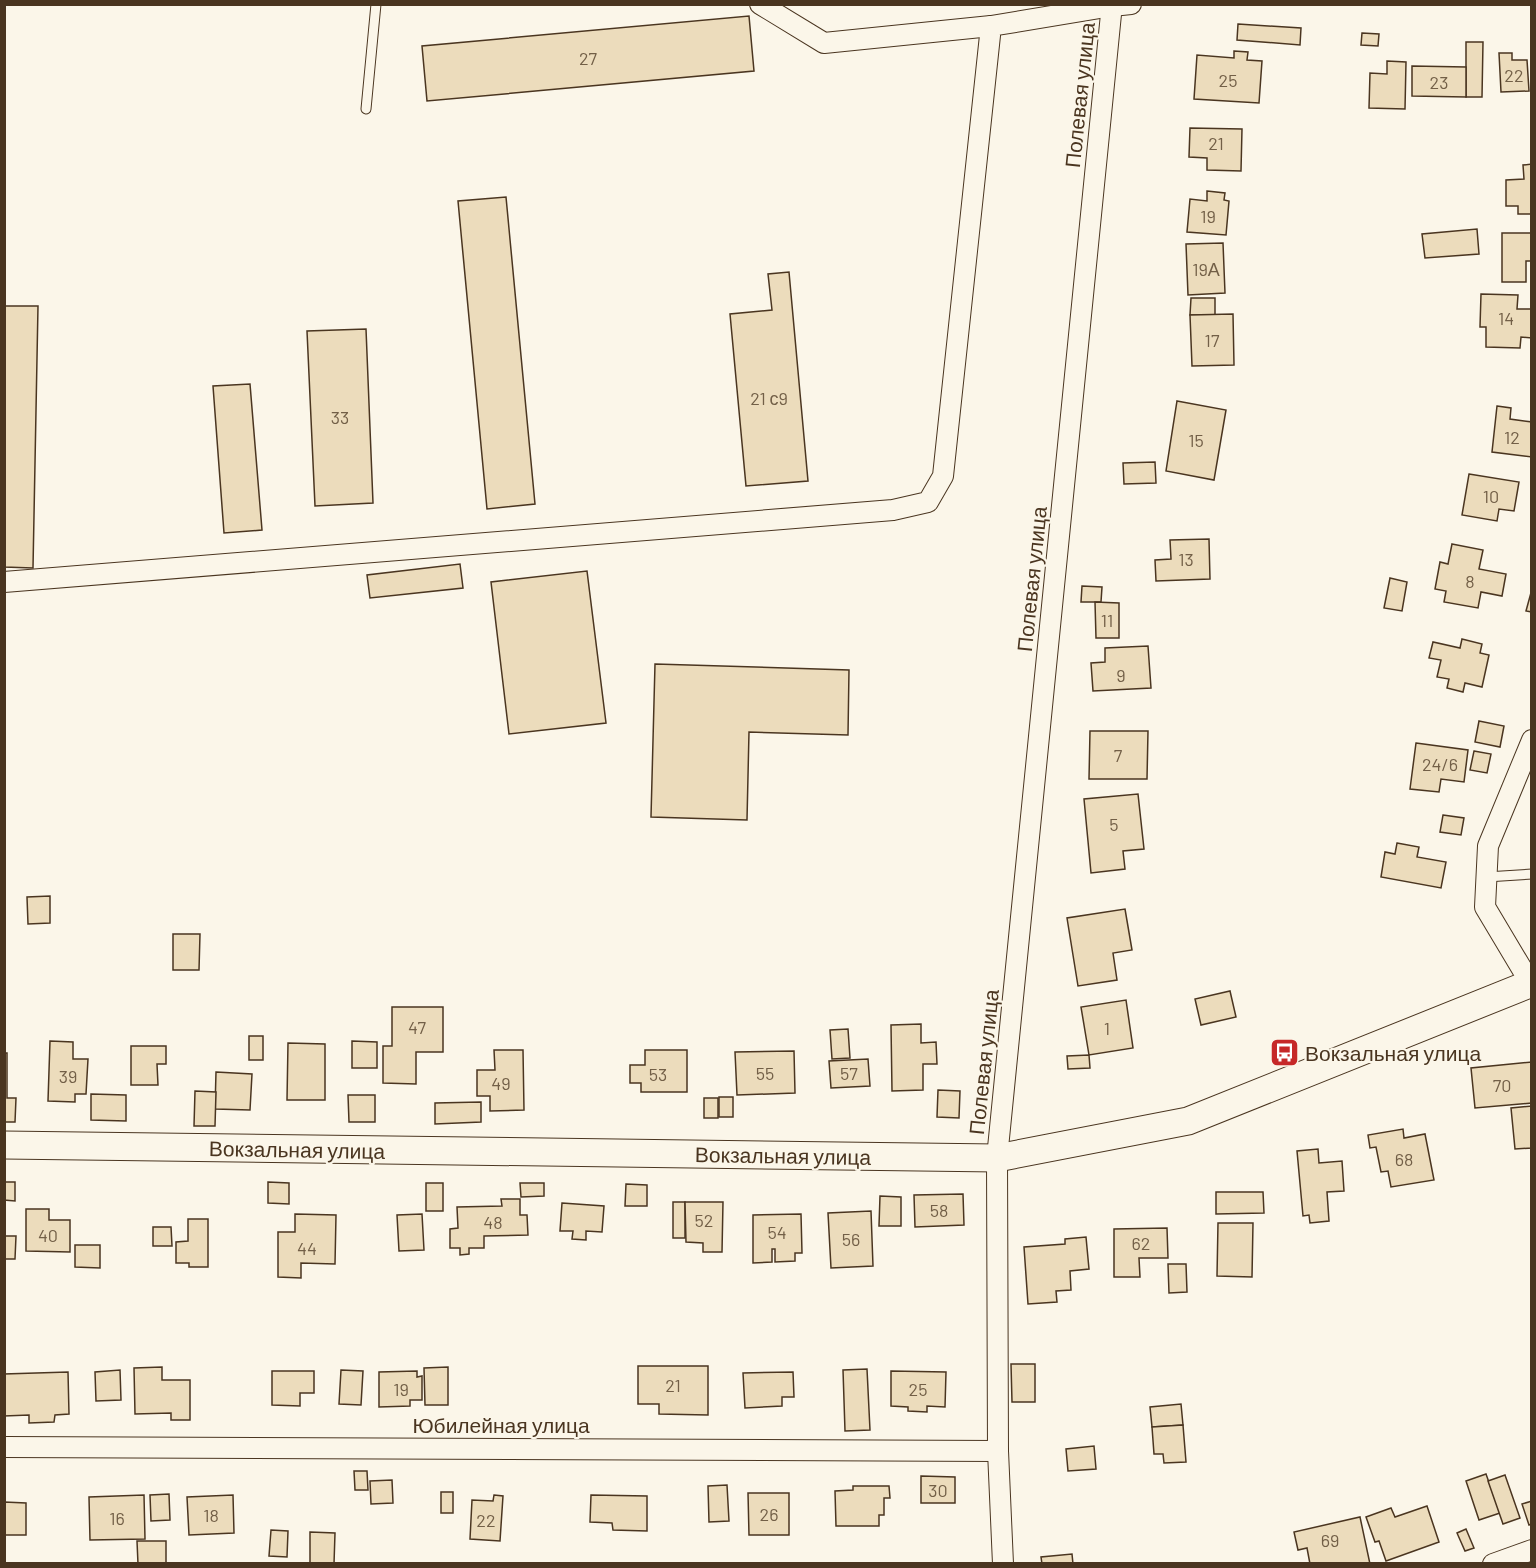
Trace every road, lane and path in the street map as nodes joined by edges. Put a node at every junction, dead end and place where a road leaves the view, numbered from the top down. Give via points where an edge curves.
1 (376, 4) edge
2 (760, 4) edge
3 (1119, 5) edge
4 (991, 26) junction
5 (366, 109) dead end
6 (4, 582) edge
7 (1532, 740) edge
8 (1532, 874) edge
9 (1486, 877) junction
10 (1531, 984) edge
11 (4, 1145) edge
12 (997, 1158) junction
13 (4, 1447) edge
14 (998, 1450) junction
15 (1532, 1550) edge
16 (1003, 1563) edge
17 (1493, 1563) edge

1 - 5 lane
2 - 4 street via 824,43
3 - 4 street
3 - 12 street, Полевая улица
4 - 6 street via 943,476 928,502 893,510
7 - 9 street via 1488,846
8 - 9 lane
9 - 10 street via 1485,907
10 - 12 street, Вокзальная улица via 1188,1121
11 - 12 street, Вокзальная улица
12 - 14 street, Полевая улица
13 - 14 street, Юбилейная улица
14 - 16 street, Полевая улица
15 - 17 street

